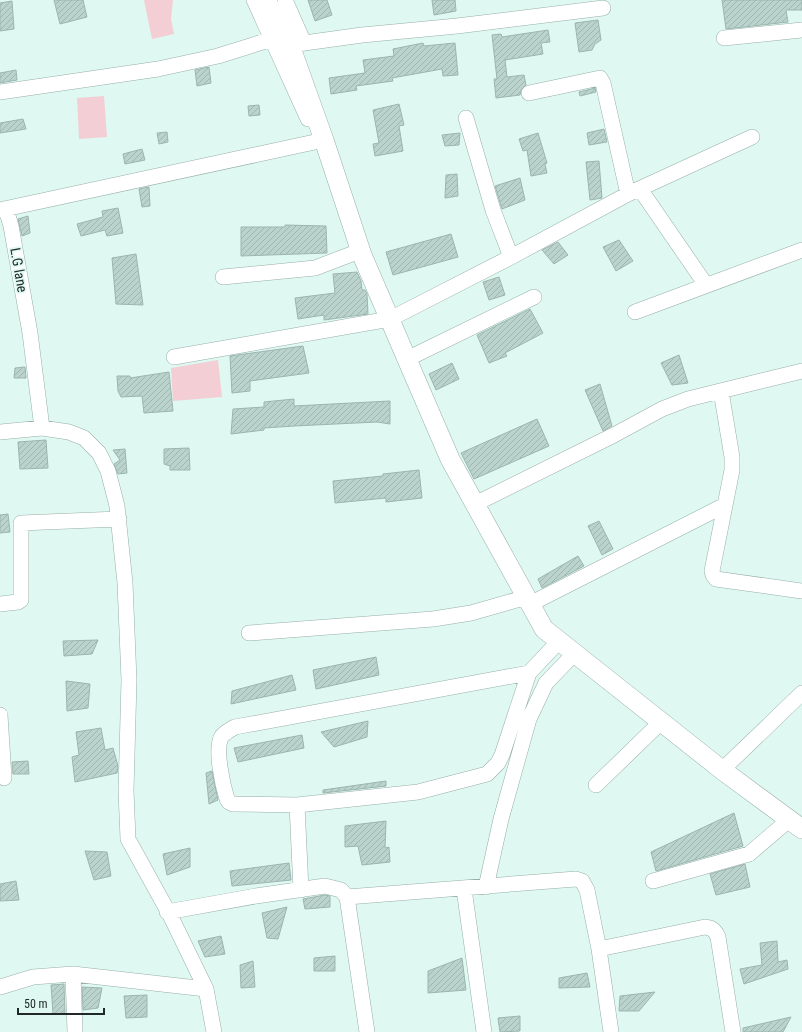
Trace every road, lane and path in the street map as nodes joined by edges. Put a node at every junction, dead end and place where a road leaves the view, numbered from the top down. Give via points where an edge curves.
1 (269, 2) edge
2 (603, 8) dead end
3 (802, 30) edge
4 (724, 38) dead end
5 (289, 43) junction
6 (0, 92) edge
7 (529, 93) dead end
8 (466, 118) dead end
9 (752, 137) dead end
10 (320, 140) junction
11 (634, 192) junction
12 (3, 209) edge
13 (802, 250) edge
14 (360, 253) junction
15 (511, 257) junction
16 (223, 277) dead end
17 (706, 285) junction
18 (534, 297) dead end
19 (635, 312) dead end
20 (390, 319) junction
21 (174, 357) dead end
22 (409, 358) junction
23 (802, 370) edge
24 (722, 391) junction
25 (42, 428) junction
26 (0, 432) edge
27 (475, 504) junction
28 (726, 505) junction
29 (119, 519) junction
30 (802, 591) edge
31 (529, 601) junction
32 (0, 604) edge
33 (249, 633) dead end
34 (559, 641) junction
35 (575, 654) junction
36 (529, 673) junction
37 (802, 693) edge
38 (0, 716) edge
39 (661, 722) junction
40 (722, 770) junction
41 (4, 778) dead end
42 (596, 786) dead end
43 (298, 805) junction
44 (796, 824) edge
45 (653, 881) dead end
46 (486, 887) junction
47 (464, 889) junction
48 (301, 890) junction
49 (347, 897) junction
50 (167, 912) junction
51 (599, 949) junction
52 (73, 974) junction
53 (0, 986) edge
54 (206, 989) junction
55 (75, 1032) edge
56 (214, 1032) edge
57 (366, 1032) edge
58 (484, 1032) edge
59 (611, 1032) edge
60 (733, 1032) edge

1 - 5 main road
2 - 5 street
3 - 4 street
5 - 6 street via 158,69
5 - 10 main road
7 - 11 street via 600,78
8 - 15 street via 493,210
9 - 11 street
10 - 12 street
10 - 14 main road
11 - 15 street
11 - 17 street
12 - 25 street, L.G lane via 12,226 30,333
13 - 17 street
14 - 16 street via 315,268
14 - 20 main road
15 - 20 street
17 - 19 street
18 - 22 street
20 - 21 street
20 - 22 main road
22 - 27 main road via 450,459
23 - 24 street
24 - 27 street via 688,399 662,409
24 - 28 street via 732,457
25 - 26 street
25 - 29 street via 69,432 84,438 99,453 114,490
27 - 31 main road
28 - 30 street via 712,571 716,579
28 - 31 street
29 - 32 street via 21,523 20,602
29 - 50 street via 128,637 128,839
31 - 33 street via 433,619
31 - 34 main road via 544,629
34 - 35 main road
34 - 36 street
35 - 39 main road
35 - 46 street via 546,683 529,719
36 - 43 street via 502,755 498,764 487,774 418,792
36 - 43 street via 235,727 222,736 219,755 229,802
37 - 40 street
38 - 41 street
39 - 40 main road
39 - 42 street
40 - 44 main road
43 - 48 street
44 - 45 street via 749,854
46 - 47 street
46 - 51 street via 576,879 582,881 587,890
47 - 49 street
47 - 58 street
48 - 49 street via 334,887
48 - 50 street
49 - 57 street
50 - 54 street
51 - 59 street
51 - 60 street via 705,927 711,928 718,937
52 - 53 street via 33,977
52 - 54 street
52 - 55 street
54 - 56 street

